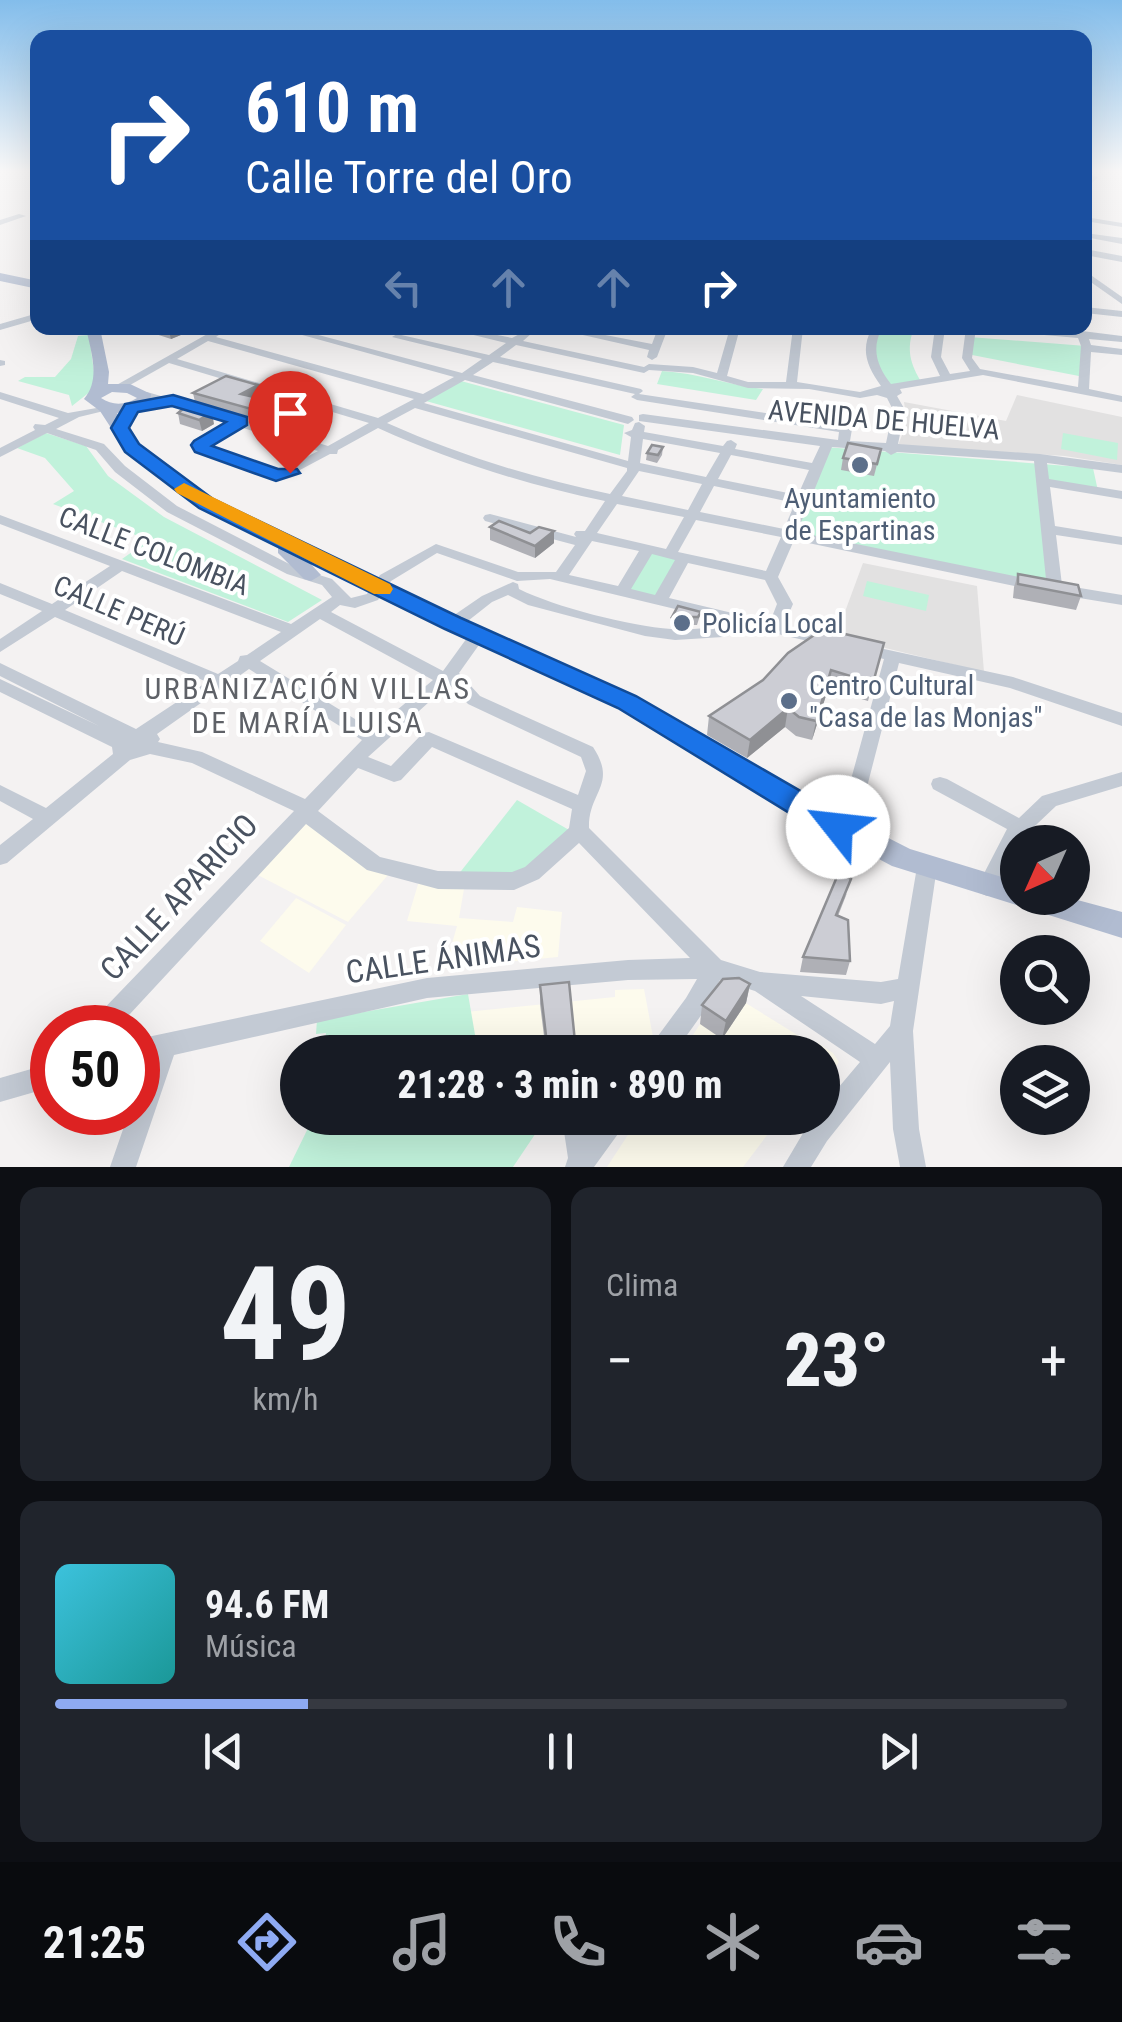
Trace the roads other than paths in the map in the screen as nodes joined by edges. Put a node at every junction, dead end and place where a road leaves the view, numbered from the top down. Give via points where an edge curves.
1 (1092, 236) edge
2 (1122, 241) edge
3 (1092, 253) edge
4 (1122, 259) edge
5 (0, 277) edge
6 (1092, 279) edge
7 (30, 283) edge
8 (1122, 301) edge
9 (1092, 308) edge
10 (1122, 314) edge
11 (30, 318) edge
12 (0, 326) edge
13 (98, 335) edge
14 (216, 335) edge
15 (217, 335) edge
16 (309, 335) edge
17 (321, 335) edge
18 (482, 335) edge
19 (524, 335) edge
20 (592, 335) edge
21 (660, 335) edge
22 (732, 335) edge
23 (797, 335) edge
24 (872, 335) edge
25 (939, 335) edge
26 (970, 335) edge
27 (1082, 335) edge
28 (1090, 335) edge
29 (397, 336) joint
30 (212, 338) junction
31 (1122, 339) edge
32 (515, 342) junction
33 (654, 348) junction
34 (1086, 348) junction
35 (375, 349) junction
36 (1122, 352) edge
37 (490, 360) junction
38 (173, 361) junction
39 (647, 369) junction
40 (976, 372) junction
41 (466, 376) junction
42 (948, 378) junction
43 (721, 380) junction
44 (792, 385) junction
45 (127, 388) junction
46 (886, 390) junction
47 (1083, 391) junction
48 (637, 394) junction
49 (0, 395) edge
50 (1122, 399) edge
51 (18, 401) junction
52 (420, 401) junction
53 (100, 402) junction
54 (0, 410) edge
55 (743, 414) junction
56 (62, 415) junction
57 (241, 421) junction
58 (636, 423) junction
59 (380, 424) junction
60 (43, 428) junction
61 (120, 428) junction
62 (735, 433) junction
63 (844, 444) junction
64 (826, 445) junction
65 (0, 450) edge
66 (333, 450) junction
67 (728, 450) junction
68 (891, 450) junction
69 (1040, 460) junction
70 (629, 463) junction
71 (815, 467) junction
72 (1122, 471) edge
73 (711, 482) junction
74 (1042, 482) junction
75 (1122, 494) edge
76 (609, 499) junction
77 (801, 500) junction
78 (206, 503) junction
79 (691, 516) junction
80 (490, 518) dead end
81 (0, 519) edge
82 (1047, 529) junction
83 (787, 536) junction
84 (582, 537) junction
85 (1122, 541) edge
86 (648, 549) junction
87 (677, 556) junction
88 (121, 566) junction
89 (311, 575) junction
90 (549, 576) junction
91 (771, 577) junction
92 (0, 588) edge
93 (508, 589) junction
94 (1055, 589) junction
95 (363, 590) junction
96 (621, 593) junction
97 (1122, 600) edge
98 (659, 602) junction
99 (54, 611) junction
100 (318, 612) junction
101 (730, 619) junction
102 (453, 624) junction
103 (776, 629) junction
104 (291, 630) junction
105 (478, 635) junction
106 (0, 648) edge
107 (893, 656) junction
108 (246, 660) junction
109 (0, 669) edge
110 (447, 677) junction
111 (218, 681) junction
112 (0, 685) edge
113 (1122, 720) edge
114 (374, 739) junction
115 (133, 742) junction
116 (358, 760) junction
117 (1122, 778) edge
118 (940, 784) dead end
119 (0, 792) edge
120 (583, 806) junction
121 (306, 810) junction
122 (48, 818) junction
123 (1016, 825) edge
124 (1022, 825) edge
125 (838, 827) junction
126 (579, 831) junction
127 (1000, 855) edge
128 (0, 857) edge
129 (927, 868) junction
130 (988, 887) junction
131 (1000, 890) edge
132 (1088, 915) edge
133 (1122, 925) edge
134 (714, 968) junction
135 (760, 982) junction
136 (907, 988) junction
137 (123, 1005) edge
138 (900, 1031) junction
139 (673, 1035) edge
140 (166, 1044) junction
141 (160, 1046) edge
142 (876, 1059) junction
143 (30, 1081) edge
144 (0, 1090) edge
145 (577, 1135) edge
146 (602, 1135) edge
147 (580, 1165) edge
148 (123, 1167) edge
149 (796, 1167) edge
150 (913, 1167) edge

1 - 2 street
3 - 4 street
5 - 7 main road
6 - 8 street
9 - 10 street
11 - 12 street
13 - 45 main road
14 - 45 street
15 - 30 street
16 - 41 street
17 - 35 street
18 - 32 street
19 - 32 street
20 - 33 street
21 - 33 street
22 - 43 street
23 - 44 street
24 - 46 street via 870,356
25 - 42 street via 936,357
26 - 40 street via 967,358
27 - 34 street
28 - 31 street
29 - 35 street
29 - 37 street
30 - 38 street
30 - 52 street
32 - 37 street
32 - 39 street
33 - 39 street
34 - 36 street
34 - 47 street
35 - 41 street
37 - 41 street
37 - 48 street
38 - 45 street
38 - 59 street
39 - 43 street via 692,370
39 - 48 street
40 - 42 street
40 - 47 street
41 - 52 street
41 - 58 street
42 - 46 street
43 - 44 street
44 - 46 street via 860,395
45 - 53 main road
45 - 53 main road
45 - 57 street
45 - 61 main road
46 - 68 street via 899,410
47 - 50 street
48 - 55 street
48 - 58 street
49 - 51 street
51 - 54 street
51 - 56 street
52 - 59 street
52 - 70 street
53 - 56 street
53 - 60 street
53 - 61 main road
55 - 62 street
55 - 63 street via 846,429
56 - 60 street
57 - 66 street
57 - 66 street via 201,448 276,475
58 - 62 street, AVENIDA DE HUELVA
58 - 67 street
58 - 70 street
59 - 66 street
59 - 76 street via 440,451
60 - 65 street
60 - 89 street via 100,448 172,509
61 - 78 main road via 132,448
62 - 64 street, AVENIDA DE HUELVA
62 - 67 street
63 - 64 street, AVENIDA DE HUELVA
63 - 68 street, AVENIDA DE HUELVA
64 - 68 street, AVENIDA DE HUELVA
64 - 71 street
67 - 71 street
67 - 73 street
68 - 69 street, AVENIDA DE HUELVA
69 - 72 street, AVENIDA DE HUELVA
69 - 74 street
70 - 73 street
70 - 76 street
71 - 77 street
73 - 77 street
73 - 79 street
74 - 75 street
74 - 82 street
76 - 79 street
76 - 84 street
77 - 83 street
78 - 89 main road via 292,553
78 - 95 main road
79 - 83 street
79 - 87 street
80 - 84 street
81 - 88 street, CALLE COLOMBIA
82 - 85 street
82 - 94 street
83 - 91 street
83 - 94 street
84 - 86 street
84 - 90 street
86 - 87 street
86 - 96 street
87 - 91 street
87 - 98 street
88 - 99 street
88 - 104 street, CALLE COLOMBIA
89 - 95 street
90 - 93 street
90 - 95 street via 517,577 436,545
90 - 96 street
91 - 103 street via 785,604
92 - 99 street, CALLE PERÚ
93 - 101 street via 645,632 723,632
93 - 102 street
94 - 97 street
95 - 100 street
95 - 102 main road
96 - 98 street
98 - 101 street
99 - 106 street
99 - 111 street, CALLE PERÚ
100 - 104 street
100 - 110 street
101 - 103 street
102 - 105 main road
103 - 107 street
104 - 108 street
105 - 110 street, CALLE APARICIO
105 - 125 main road via 651,715
107 - 113 street via 1026,687
107 - 125 street via 859,783
108 - 111 street
108 - 114 street
109 - 115 street
110 - 114 street, CALLE APARICIO
110 - 120 street via 474,700 587,752 598,774
111 - 115 street
112 - 115 street
114 - 116 street, CALLE APARICIO
115 - 121 street via 196,757
115 - 122 street
116 - 120 street via 394,775 429,738
116 - 121 street, CALLE APARICIO
117 - 124 street via 1049,801
118 - 123 street
119 - 122 street
120 - 126 street
121 - 126 street via 374,864 438,880 514,881 532,874
121 - 137 street, CALLE APARICIO
122 - 128 street
125 - 129 main road
126 - 134 street
127 - 130 street
129 - 130 main road
129 - 136 street
130 - 131 main road
132 - 133 main road
134 - 135 street, CALLE ÁNIMAS
134 - 139 street
134 - 140 street, CALLE ÁNIMAS via 426,988
135 - 136 street, CALLE ÁNIMAS via 881,993
135 - 142 street, CALLE ÁNIMAS
136 - 138 street
138 - 142 street
138 - 150 street
140 - 141 street, CALLE ÁNIMAS
140 - 148 street
142 - 149 street
143 - 144 street
145 - 147 street
146 - 147 street

